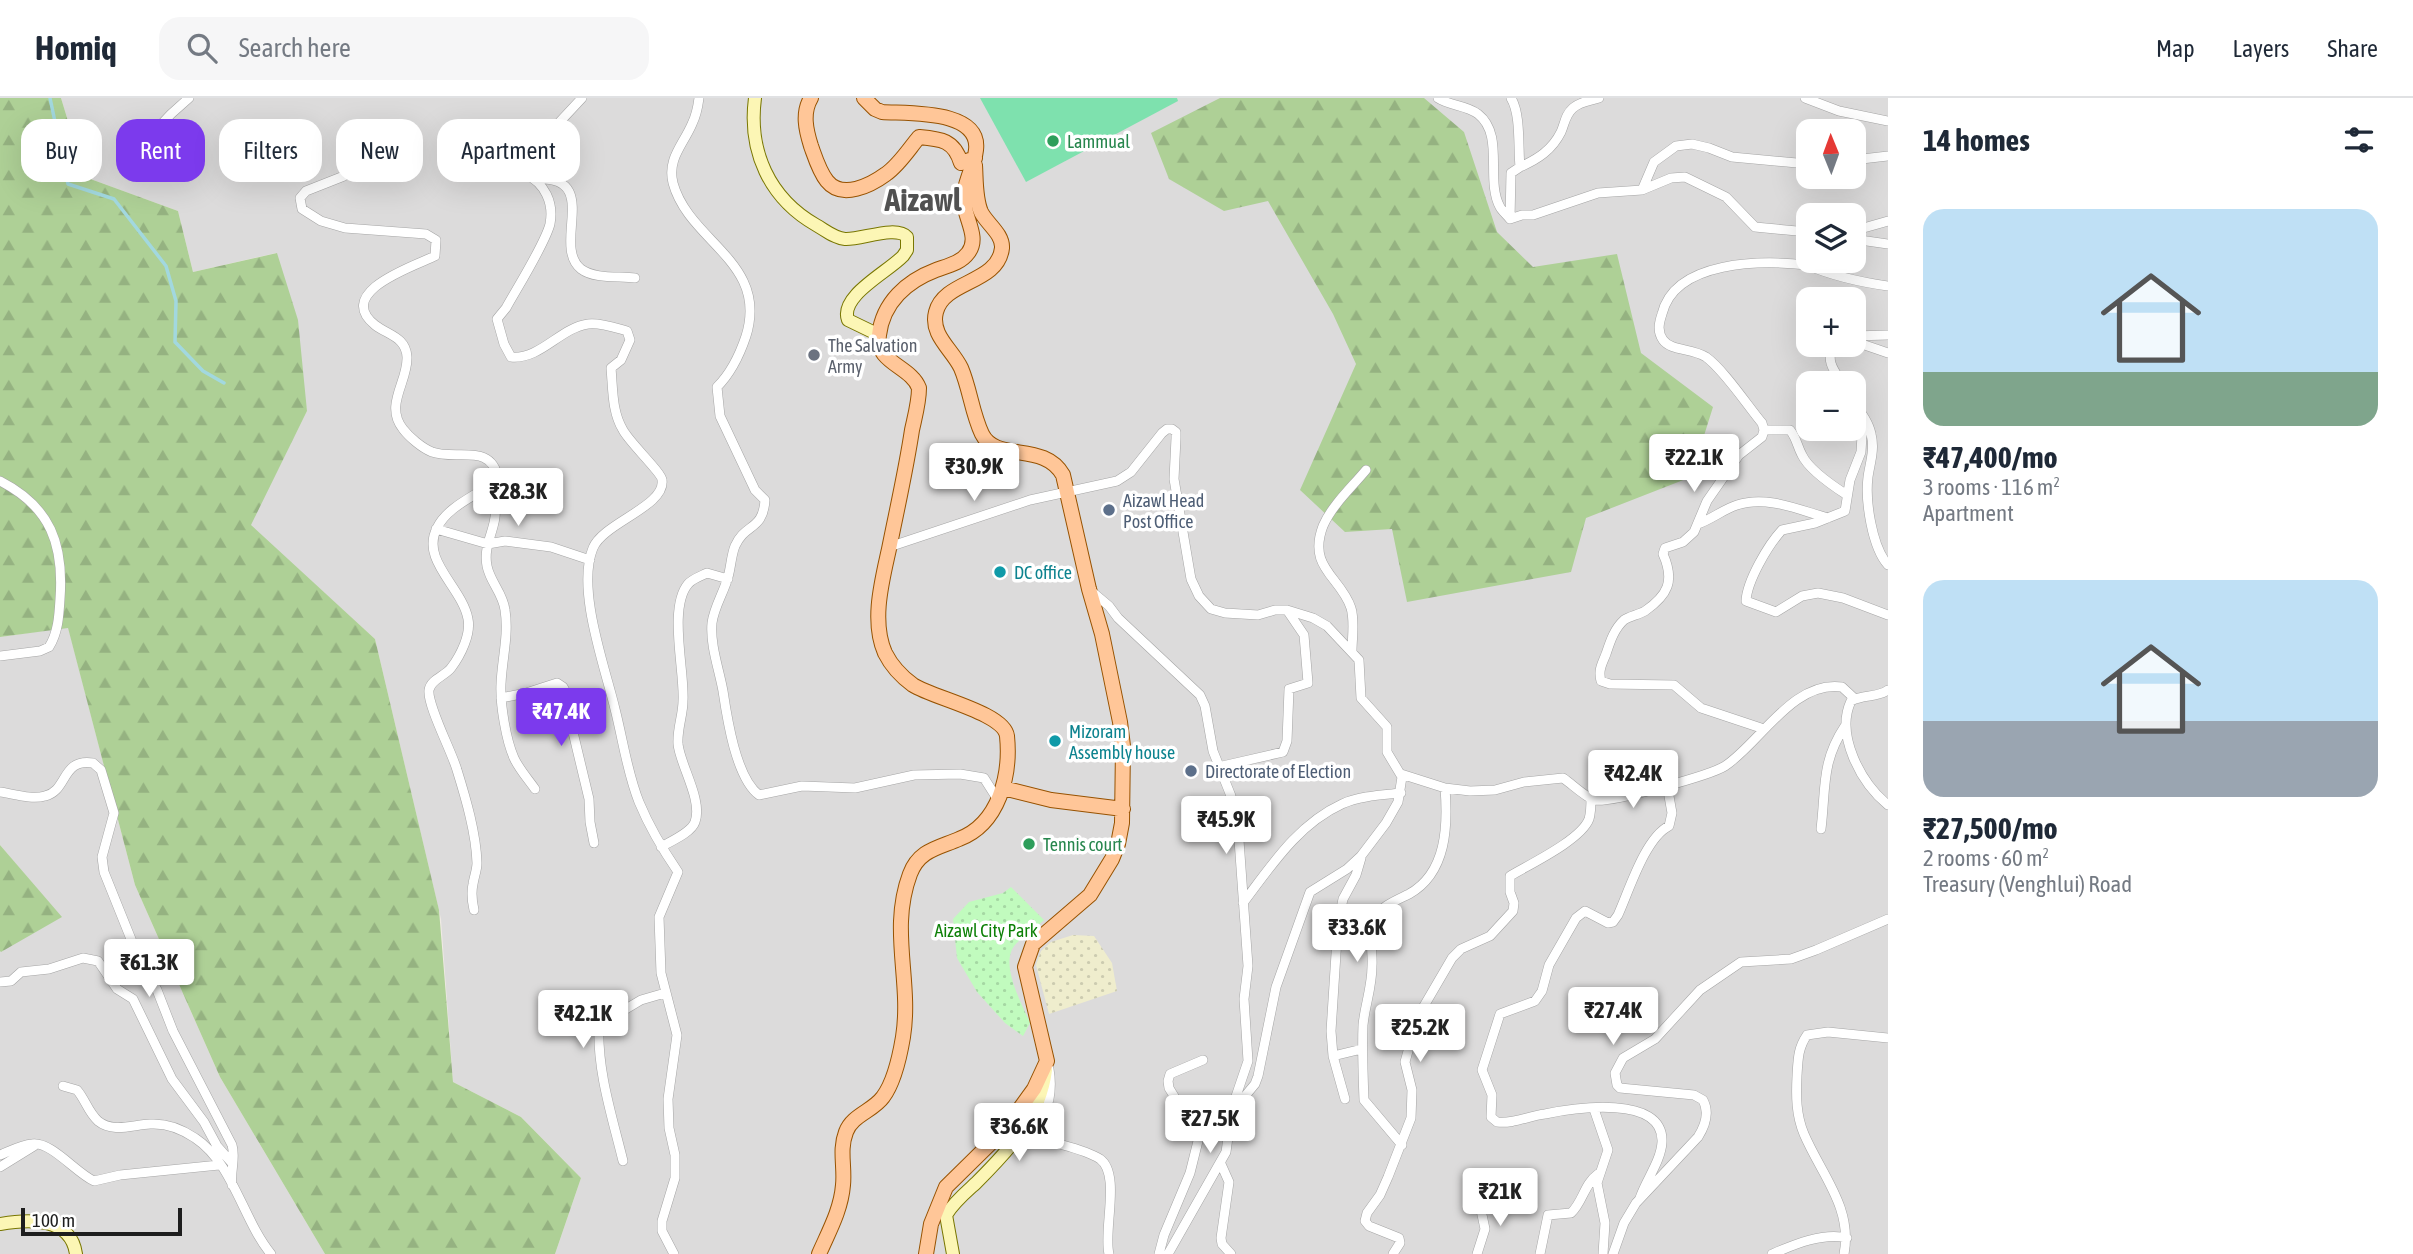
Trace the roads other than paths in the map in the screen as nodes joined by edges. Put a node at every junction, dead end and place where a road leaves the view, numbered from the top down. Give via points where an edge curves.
1 (189, 98) edge
2 (582, 98) edge
3 (699, 98) edge
4 (755, 98) edge
5 (811, 98) edge
6 (864, 98) edge
7 (1438, 98) edge
8 (1511, 98) edge
9 (1599, 98) edge
10 (1805, 98) edge
11 (166, 119) edge
12 (562, 119) edge
13 (1888, 121) edge
14 (1888, 156) edge
15 (975, 158) junction
16 (1866, 159) edge
17 (1874, 159) junction
18 (1888, 162) edge
19 (1796, 163) edge
20 (1520, 167) junction
21 (336, 179) edge
22 (538, 182) edge
23 (559, 182) edge
24 (1642, 190) junction
25 (1510, 219) junction
26 (1888, 222) edge
27 (1866, 228) edge
28 (1796, 231) edge
29 (1866, 241) edge
30 (1888, 244) edge
31 (1796, 262) edge
32 (1825, 273) edge
33 (635, 278) dead end
34 (1888, 286) edge
35 (879, 334) junction
36 (1866, 335) edge
37 (1888, 335) edge
38 (1866, 345) edge
39 (1888, 353) edge
40 (1866, 423) edge
41 (1765, 430) junction
42 (1862, 441) edge
43 (1366, 470) dead end
44 (0, 481) edge
45 (485, 491) junction
46 (1067, 491) junction
47 (1847, 495) junction
48 (1828, 518) junction
49 (1698, 524) junction
50 (436, 529) junction
51 (488, 544) junction
52 (889, 547) junction
53 (590, 560) junction
54 (1888, 565) edge
55 (728, 579) junction
56 (1089, 589) junction
57 (1287, 610) junction
58 (1888, 615) edge
59 (1352, 651) junction
60 (0, 656) edge
61 (1888, 690) edge
62 (501, 698) junction
63 (1855, 699) junction
64 (1845, 726) junction
65 (1764, 729) junction
66 (1218, 767) junction
67 (1401, 774) junction
68 (1667, 785) junction
69 (1445, 788) junction
70 (535, 789) dead end
71 (0, 792) edge
72 (1401, 793) junction
73 (1001, 794) junction
74 (1591, 797) junction
75 (1888, 805) edge
76 (1123, 809) junction
77 (1821, 829) dead end
78 (594, 843) dead end
79 (661, 847) junction
80 (1361, 856) junction
81 (1243, 903) junction
82 (474, 910) dead end
83 (1888, 919) edge
84 (0, 982) edge
85 (665, 993) junction
86 (1888, 1038) edge
87 (1362, 1049) junction
88 (1333, 1056) junction
89 (1203, 1060) dead end
90 (1047, 1061) junction
91 (63, 1086) dead end
92 (1345, 1099) dead end
93 (1594, 1109) junction
94 (1231, 1113) junction
95 (38, 1143) junction
96 (1402, 1145) junction
97 (0, 1155) edge
98 (623, 1161) dead end
99 (232, 1163) junction
100 (1221, 1164) junction
101 (219, 1165) junction
102 (0, 1167) edge
103 (1598, 1174) junction
104 (232, 1185) junction
105 (1478, 1196) dead end
106 (1640, 1198) junction
107 (0, 1224) edge
108 (1847, 1238) junction
109 (1106, 1252) edge
110 (76, 1254) edge
111 (271, 1254) edge
112 (674, 1254) edge
113 (819, 1254) edge
114 (926, 1254) edge
115 (953, 1254) edge
116 (1159, 1254) edge
117 (1168, 1254) edge
118 (1231, 1254) edge
119 (1393, 1254) edge
120 (1477, 1254) edge
121 (1541, 1254) edge
122 (1603, 1254) edge
123 (1613, 1254) edge
124 (1772, 1254) edge
125 (1844, 1254) edge

1 - 11 street
2 - 12 street
3 - 55 street via 692,124 671,164 674,184 689,213 733,265 751,304 742,346 717,387 720,416 755,490 765,500 757,524 741,534
4 - 35 street via 755,146 772,184 794,211 839,238 898,232 907,237 903,256 851,299 846,309 848,320
5 - 15 main road via 806,107 809,139 828,183 842,191 887,174 919,137 942,139 957,151 961,163
6 - 15 main road via 882,112 942,116 958,122 976,140
7 - 25 street via 1480,115 1486,123 1499,206
8 - 20 street
9 - 20 street via 1573,108 1552,147
10 - 13 street
14 - 17 street
15 - 35 main road via 964,192 973,236 971,250 897,293
15 - 46 main road via 978,205 999,236 1002,250 986,272 940,303 937,334 961,369 986,440 1049,460 1059,468
16 - 17 street
17 - 18 street
19 - 24 street via 1732,157 1692,144 1676,146 1654,162
20 - 25 street via 1511,173
21 - 45 street via 306,191 300,198 302,209 345,228 426,234 436,240 435,256 368,292 366,315 401,341 407,355 396,399 401,428 433,452 488,458 496,466 498,479
22 - 53 street via 551,209 550,226 497,319 504,344 511,357 523,358 589,323 627,331 630,340 621,360 611,368 615,412 631,444 663,481 659,495 603,535 593,546
23 - 33 street via 572,198 576,264 584,271
24 - 25 street via 1598,193
24 - 28 street via 1685,177 1726,197 1755,227
26 - 27 street
29 - 30 street
31 - 41 street via 1714,269 1670,296 1658,327 1661,338 1673,348 1692,350 1710,360
32 - 34 street
35 - 52 main road via 882,352 919,388
36 - 37 street
38 - 39 street
40 - 54 street via 1872,440 1868,494 1874,538
41 - 47 street via 1790,430 1802,457
41 - 49 street via 1735,461 1707,501
42 - 47 street
43 - 59 street via 1329,516 1320,540 1326,572 1351,607
44 - 60 street via 23,495 43,516 57,546 62,574 50,648
45 - 50 street via 449,512
45 - 51 street via 496,508
46 - 52 street
46 - 56 main road
46 - 57 street via 1125,477 1162,433 1172,429 1176,432 1174,479 1182,534 1199,596 1211,609 1225,613 1258,615
47 - 48 street via 1845,510
48 - 49 street via 1752,501
48 - 58 street via 1778,534 1755,572 1746,601 1776,612 1802,596 1827,594
49 - 65 street via 1683,542 1665,548 1670,576 1667,587 1647,609 1620,625 1599,670 1601,681 1674,685 1707,711
50 - 51 street
50 - 82 street via 432,546 438,566 464,601 469,622 464,646 450,670 429,690 458,771 476,852
51 - 53 street via 505,541 551,547
51 - 62 street via 486,564 505,607 507,627
52 - 73 main road via 879,611 885,653 915,686 1002,725 1007,741
53 - 79 street via 591,606 628,769
55 - 73 street via 712,622 715,652 732,740 756,793 802,786 855,788 900,776 960,774 984,778
55 - 79 street via 707,573 689,583 684,593 679,643 684,701 678,744 693,788 696,814 690,829
56 - 66 street via 1200,695
56 - 76 main road via 1120,722
57 - 59 street via 1322,622
57 - 66 street via 1304,635 1308,683 1289,689 1283,752
59 - 67 street via 1359,660 1361,698 1387,727 1387,752
61 - 63 street
62 - 70 street via 514,758
62 - 78 street via 557,683 563,687 590,799
63 - 64 street via 1846,712
63 - 65 street via 1842,687 1817,688
64 - 75 street via 1863,777
64 - 77 street via 1829,753
65 - 68 street via 1724,766
66 - 81 street via 1236,810
67 - 69 street
67 - 72 street
68 - 74 street via 1616,799
68 - 93 street via 1672,813 1669,826 1661,830 1637,866 1618,915 1608,923 1585,911 1576,918 1535,1000 1500,1014 1482,1070 1492,1095 1491,1116 1497,1122
69 - 74 street via 1483,791 1563,778
69 - 87 street via 1448,816 1438,860 1413,892 1379,911 1373,921
71 - 99 street via 43,797 54,792 77,764 93,762 101,770 114,813 102,857 104,872 173,1031 232,1145
72 - 80 street
72 - 81 street via 1343,803 1314,820 1288,844
73 - 76 main road
73 - 113 main road via 975,831 926,852 911,872 899,927 903,1037 883,1097 847,1128 841,1200
74 - 96 street via 1590,818 1573,840 1510,876 1513,911 1490,936 1452,958 1417,1018 1405,1062 1413,1106
76 - 90 main road via 1118,844 1101,880 1033,944 1025,967
79 - 85 street via 678,872 659,917
80 - 88 street via 1339,915
80 - 94 street via 1310,892 1276,988 1258,1076
81 - 94 street via 1248,1061
83 - 106 street via 1791,959 1741,962 1700,990 1655,1039 1623,1058 1615,1073 1620,1088 1694,1096 1703,1100 1707,1110 1698,1137
84 - 99 street via 11,981 21,972 83,958 98,961 117,989 133,999 172,1079
85 - 98 street via 641,1000 599,1025 602,1074
85 - 112 street via 677,1035 668,1099 675,1178 662,1231
86 - 108 street via 1828,1032 1807,1035 1799,1047 1799,1117 1845,1219
87 - 88 street
87 - 96 street via 1364,1100
88 - 92 street
89 - 116 street via 1170,1074 1168,1081 1199,1137
90 - 109 street via 1051,1089 1041,1132 1049,1141 1106,1165 1110,1184
90 - 114 main road via 1034,1089 1005,1129 946,1187 931,1224
90 - 115 street via 1031,1119 1003,1156 946,1215
91 - 101 street via 77,1090 104,1124 173,1127 203,1144
93 - 103 street via 1608,1150
93 - 106 street via 1645,1113 1661,1131 1662,1144
94 - 100 street
95 - 97 street
95 - 101 street via 94,1181
95 - 102 street
96 - 119 street via 1365,1221 1399,1238
99 - 104 street
100 - 117 street
100 - 118 street via 1229,1182 1220,1238
101 - 104 street
103 - 121 street via 1571,1213 1548,1214
103 - 122 street via 1605,1223
104 - 111 street
105 - 120 street via 1485,1229
106 - 123 street via 1624,1223
107 - 110 street via 32,1220 59,1227 68,1234
108 - 124 street via 1827,1237
108 - 125 street

